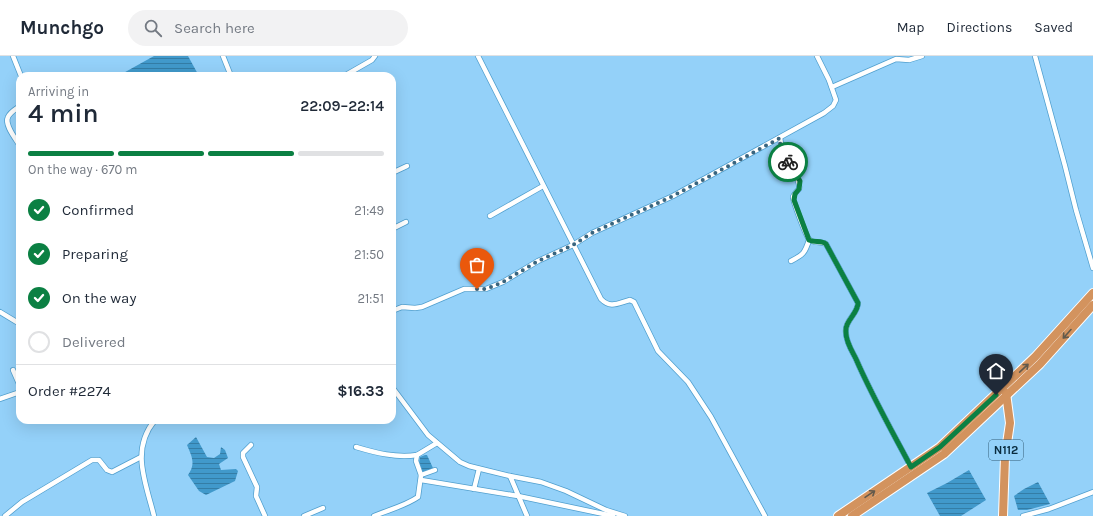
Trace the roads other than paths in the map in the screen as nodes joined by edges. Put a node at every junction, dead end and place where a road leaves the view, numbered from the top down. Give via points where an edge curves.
1 (13, 56) edge
2 (223, 56) edge
3 (375, 56) edge
4 (478, 56) edge
5 (816, 56) edge
6 (922, 56) edge
7 (1036, 56) edge
8 (19, 72) edge
9 (229, 72) edge
10 (351, 72) edge
11 (832, 87) junction
12 (16, 109) edge
13 (780, 138) junction
14 (16, 139) edge
15 (407, 166) dead end
16 (396, 171) edge
17 (544, 186) junction
18 (490, 216) dead end
19 (406, 222) dead end
20 (396, 227) edge
21 (809, 240) junction
22 (573, 245) junction
23 (791, 261) dead end
24 (1093, 268) edge
25 (1093, 294) edge
26 (1093, 305) edge
27 (396, 309) edge
28 (0, 312) edge
29 (16, 322) edge
30 (12, 370) dead end
31 (16, 378) edge
32 (1007, 384) junction
33 (396, 392) edge
34 (16, 393) edge
35 (1006, 395) junction
36 (0, 399) edge
37 (152, 424) edge
38 (437, 443) junction
39 (251, 445) dead end
40 (356, 447) dead end
41 (417, 455) junction
42 (141, 457) junction
43 (911, 467) junction
44 (479, 469) junction
45 (435, 470) dead end
46 (510, 476) junction
47 (421, 477) junction
48 (474, 489) junction
49 (1093, 492) edge
50 (518, 496) junction
51 (322, 508) dead end
52 (5, 516) edge
53 (154, 516) edge
54 (265, 516) edge
55 (304, 516) edge
56 (374, 516) edge
57 (527, 516) edge
58 (615, 516) edge
59 (625, 516) edge
60 (765, 516) edge
61 (838, 516) edge
62 (852, 516) edge
63 (1004, 516) edge
64 (1023, 516) edge

1 - 8 street
2 - 9 street
3 - 10 street
4 - 17 street
5 - 11 street
6 - 11 street via 909,60 896,59
7 - 24 street
11 - 13 street via 836,100 833,106
12 - 14 street via 7,118 7,122
13 - 21 street via 789,163 800,181 794,200
13 - 22 street via 673,196 592,233
15 - 16 street
17 - 18 street
17 - 22 street
19 - 20 street
21 - 23 street via 805,252
21 - 43 street via 826,244 857,299 858,306 848,321 846,337 865,381
22 - 27 street via 486,289 464,288 422,307
22 - 60 street via 606,304 613,305 630,300 636,305 658,351 688,382 711,417
32 -> 25 highway
26 -> 35 highway via 1040,364
28 - 29 street
30 - 31 street
32 - 35 highway, N112
32 - 43 highway via 940,447
33 - 38 street
34 - 36 street
35 - 62 highway via 944,454
35 - 63 highway, N112 via 1010,422 1005,457
37 - 42 street via 145,435
38 - 41 street
38 - 44 street via 460,462
39 - 54 street via 243,452 242,457 257,486 256,496
40 - 41 street via 394,456
41 - 47 street via 416,461
42 - 52 street via 112,472 99,460 92,460 28,498
42 - 53 street
61 -> 43 highway
44 - 46 street
44 - 48 street
45 - 47 street
46 - 50 street
46 - 59 street via 541,482
47 - 48 street
47 - 56 street via 418,497
48 - 50 street
49 - 64 street
50 - 57 street
50 - 58 street
51 - 55 street

